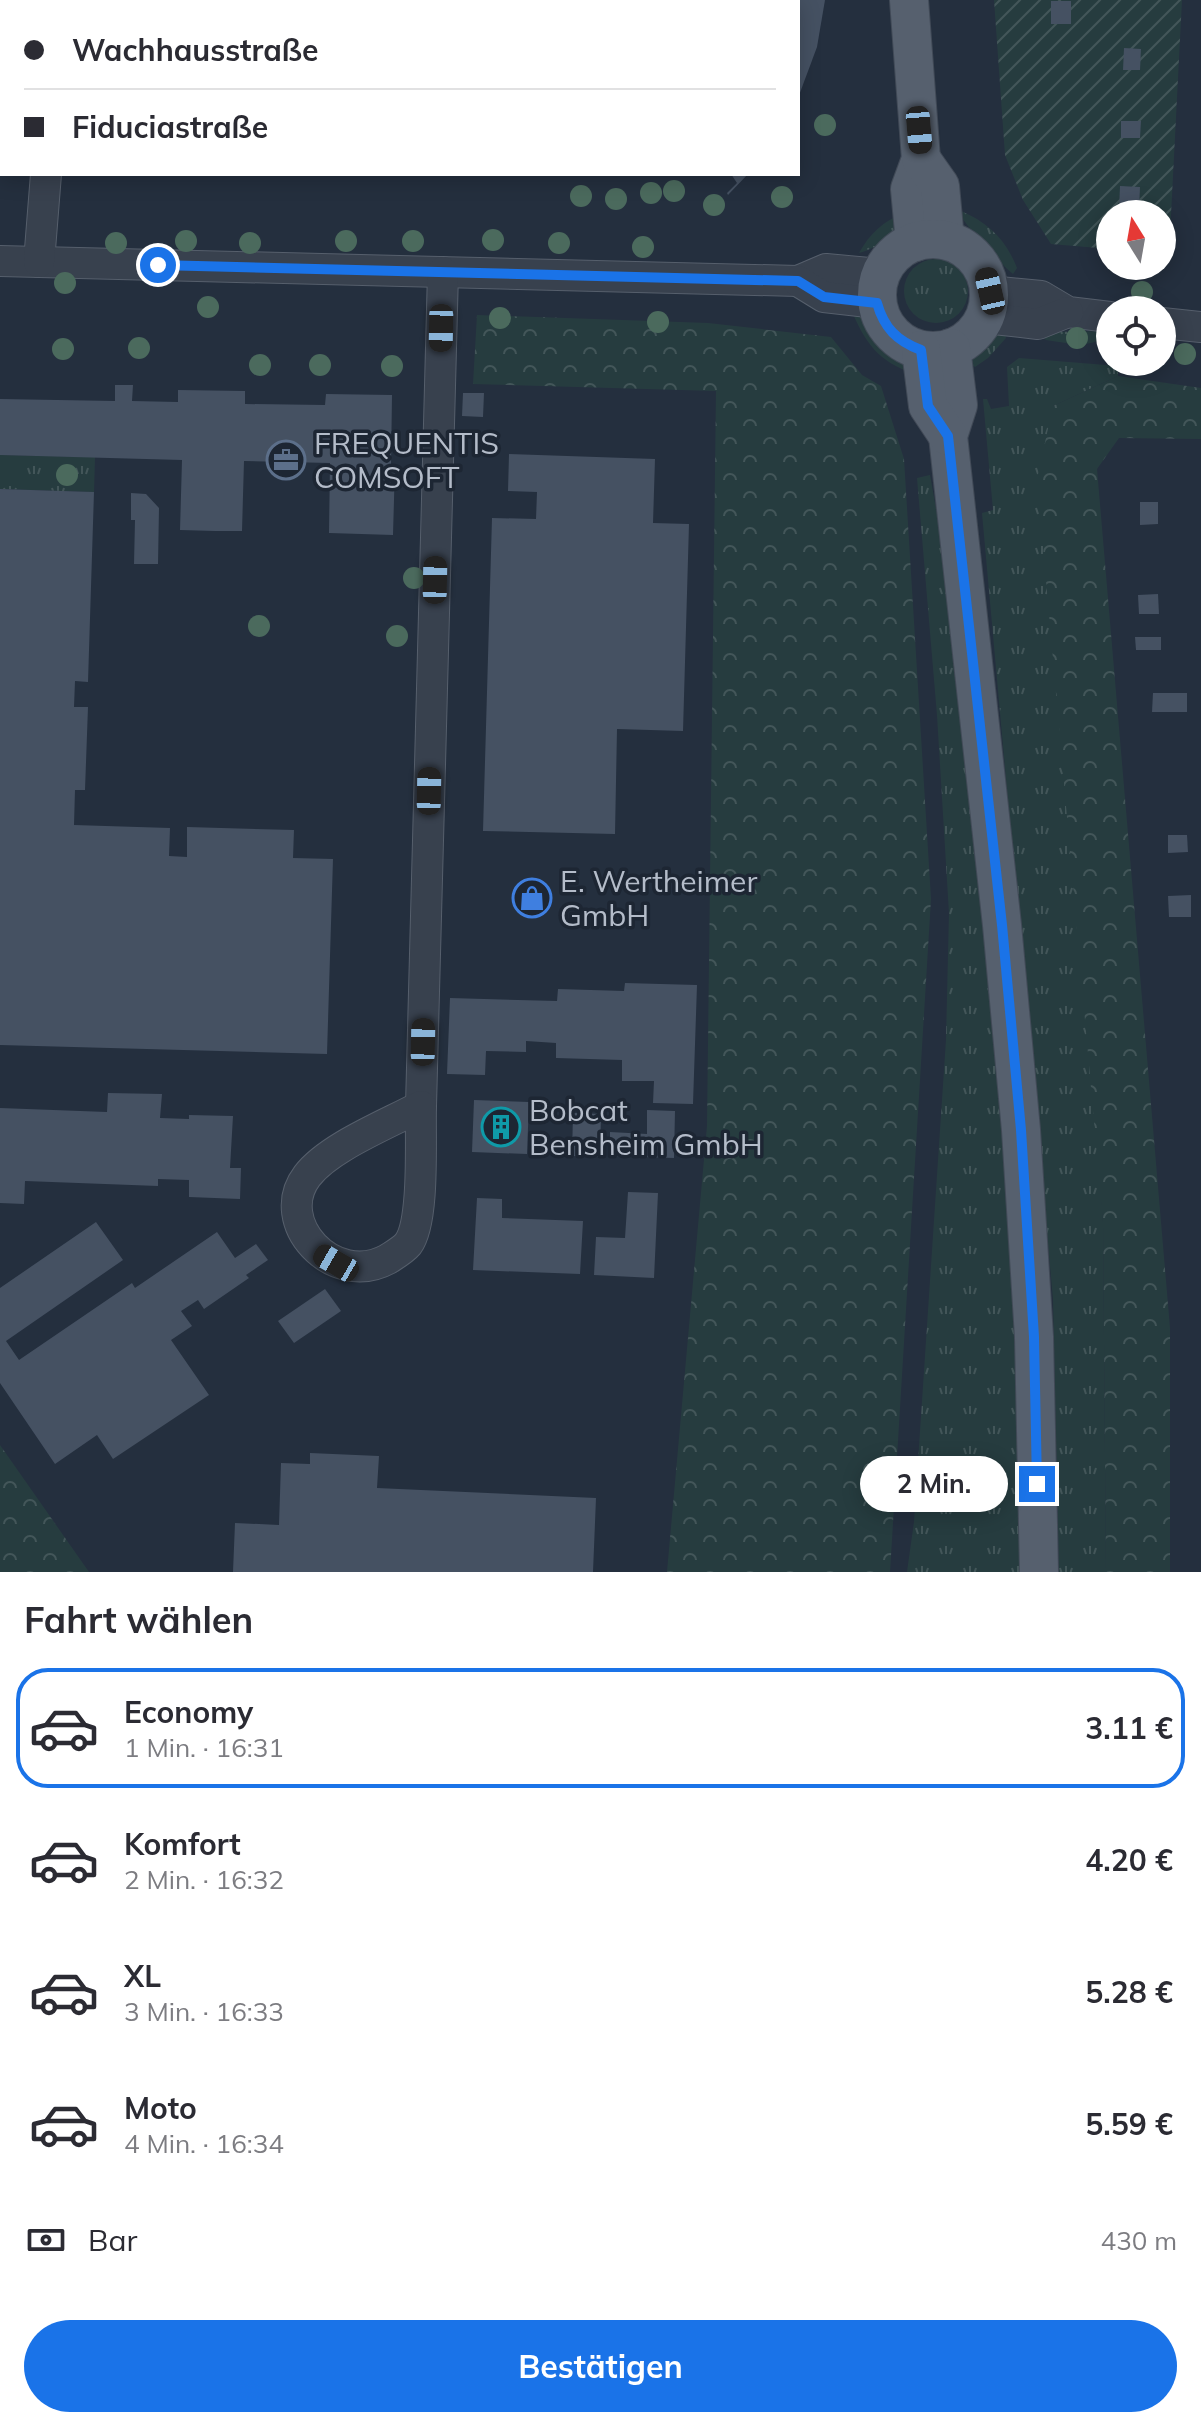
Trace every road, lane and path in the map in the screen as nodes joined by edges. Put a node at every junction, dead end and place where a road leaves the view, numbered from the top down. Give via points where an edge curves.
1 (909, 0) edge
2 (46, 176) edge
3 (930, 241) junction
4 (0, 261) edge
5 (39, 262) junction
6 (443, 272) junction
7 (878, 288) junction
8 (988, 305) junction
9 (1096, 315) edge
10 (1176, 324) edge
11 (1201, 327) edge
12 (936, 349) junction
13 (421, 1106) junction
14 (1039, 1572) edge

1 - 3 main road via 921,159 910,189
2 - 5 street
3 - 7 main road via 894,254
3 - 8 main road via 963,246 976,258 986,273
4 - 5 street
5 - 6 street
6 - 7 street via 798,281 826,269
6 - 13 street
7 - 12 main road via 882,319 892,333 905,344
8 - 9 street via 1041,296 1068,312
8 - 12 main road via 977,331 965,341
10 - 11 street
12 - 14 main road via 958,405 948,436 1021,1130 1034,1337
13 - 13 street via 331,1153 306,1177 299,1218 321,1254 355,1267 381,1263 408,1244 418,1210

